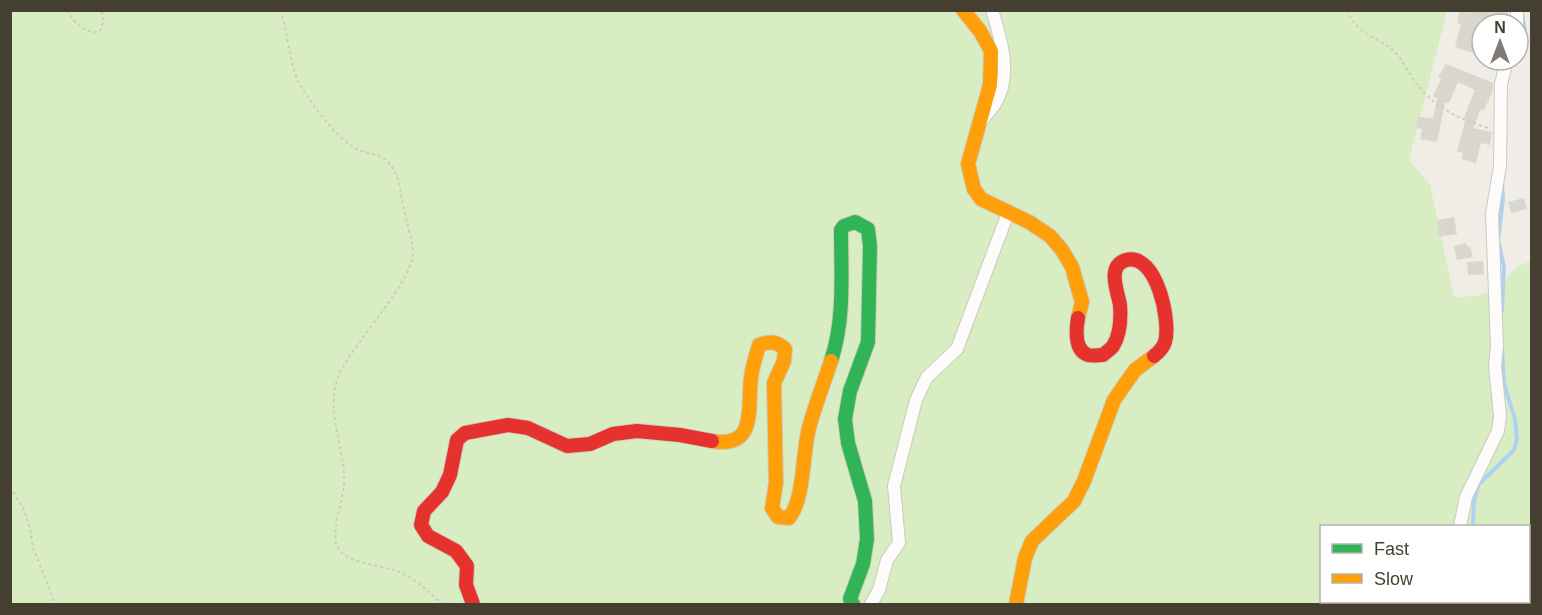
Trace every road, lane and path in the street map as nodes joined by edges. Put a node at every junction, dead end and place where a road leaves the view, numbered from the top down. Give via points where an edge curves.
1 (67, 10) edge
2 (101, 10) edge
3 (281, 10) edge
4 (963, 10) edge
5 (992, 10) edge
6 (1347, 10) edge
7 (1504, 72) edge
8 (978, 127) junction
9 (1500, 131) junction
10 (1008, 213) junction
11 (10, 488) edge
12 (1460, 525) edge
13 (55, 604) edge
14 (442, 604) edge
15 (473, 604) edge
16 (853, 604) edge
17 (871, 604) edge
18 (1016, 604) edge

1 - 2 path via 82,29 93,33 102,27
3 - 14 path via 297,80 341,138 355,149 378,154 389,162 400,181 414,253 393,297 339,374 334,394 334,425 342,453 344,485 334,537 338,549 347,557 400,572
4 - 8 street via 991,51 990,85
5 - 8 street via 1005,57 997,101
6 - 9 path via 1351,22 1395,52 1431,100 1463,121
7 - 9 street
8 - 10 street via 968,164 974,189 981,199
9 - 12 street via 1500,166 1492,214 1495,366 1500,416 1493,444 1466,497
10 - 17 street via 957,349 927,377 916,400 894,486 899,543 887,560
10 - 18 street via 1050,236 1072,267 1082,302 1076,338 1081,350 1088,355 1104,355 1113,346 1120,312 1114,272 1125,260 1144,263 1151,272 1167,330 1164,346 1135,370 1108,409 1078,496 1067,511 1035,536 1028,549
11 - 13 path via 22,507
15 - 16 street via 466,585 467,566 456,551 428,536 421,525 424,511 442,492 450,475 457,440 465,433 508,424 528,428 567,446 637,431 725,443 738,438 748,425 755,358 759,345 770,341 785,349 774,383 776,483 772,508 778,517 789,518 799,494 810,428 838,340 841,230 855,222 868,230 870,246 868,342 846,407 848,442 865,502 867,525 861,576 850,600

